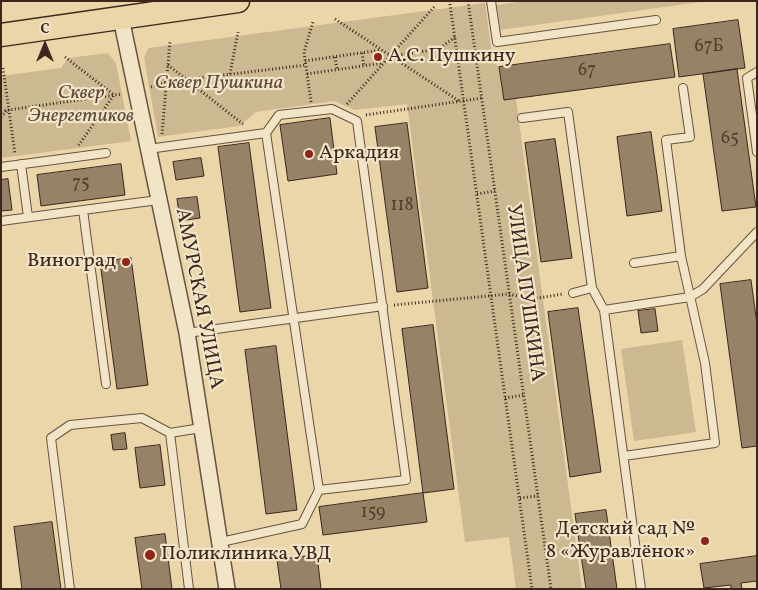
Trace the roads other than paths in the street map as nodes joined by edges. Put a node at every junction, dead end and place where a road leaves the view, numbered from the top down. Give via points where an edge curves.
1 (238, 1) edge
2 (491, 1) edge
3 (122, 18) junction
4 (656, 20) dead end
5 (1, 35) edge
6 (757, 72) edge
7 (683, 88) dead end
8 (522, 118) dead end
9 (266, 133) junction
10 (154, 148) junction
11 (757, 152) edge
12 (106, 153) dead end
13 (21, 164) junction
14 (1, 167) edge
15 (158, 200) junction
16 (83, 210) junction
17 (28, 217) junction
18 (1, 221) edge
19 (757, 232) edge
20 (681, 256) junction
21 (634, 263) dead end
22 (592, 288) junction
23 (573, 293) road end
24 (690, 297) junction
25 (383, 306) junction
26 (604, 310) junction
27 (294, 318) junction
28 (187, 333) junction
29 (106, 384) dead end
30 (202, 428) junction
31 (170, 433) junction
32 (624, 456) junction
33 (319, 490) junction
34 (220, 542) junction
35 (70, 589) edge
36 (189, 589) edge
37 (227, 589) edge
38 (641, 589) edge

1 - 3 main road
2 - 4 lane via 497,42
3 - 5 main road
3 - 10 street, АМУРСКАЯ УЛИЦА
6 - 11 lane via 747,78
7 - 20 lane via 690,137 666,140
8 - 22 lane via 568,112
9 - 10 lane
9 - 25 lane via 279,115 332,109 357,121
9 - 27 lane
10 - 15 street, АМУРСКАЯ УЛИЦА
12 - 13 lane
13 - 14 lane
13 - 17 lane
15 - 16 lane
15 - 28 street, АМУРСКАЯ УЛИЦА
16 - 17 lane
16 - 29 lane
17 - 18 lane
19 - 24 lane via 703,288
20 - 21 lane
20 - 24 lane
22 - 23 lane
22 - 26 lane
24 - 26 lane
24 - 32 lane via 705,363 715,444
25 - 27 lane
25 - 33 lane via 406,480
26 - 32 lane
27 - 28 lane
27 - 33 lane
28 - 30 street, АМУРСКАЯ УЛИЦА
30 - 31 lane
30 - 34 street, АМУРСКАЯ УЛИЦА
31 - 35 lane via 142,418 70,425 51,438
31 - 36 lane
32 - 38 lane
33 - 34 lane via 302,524
34 - 37 street, АМУРСКАЯ УЛИЦА

